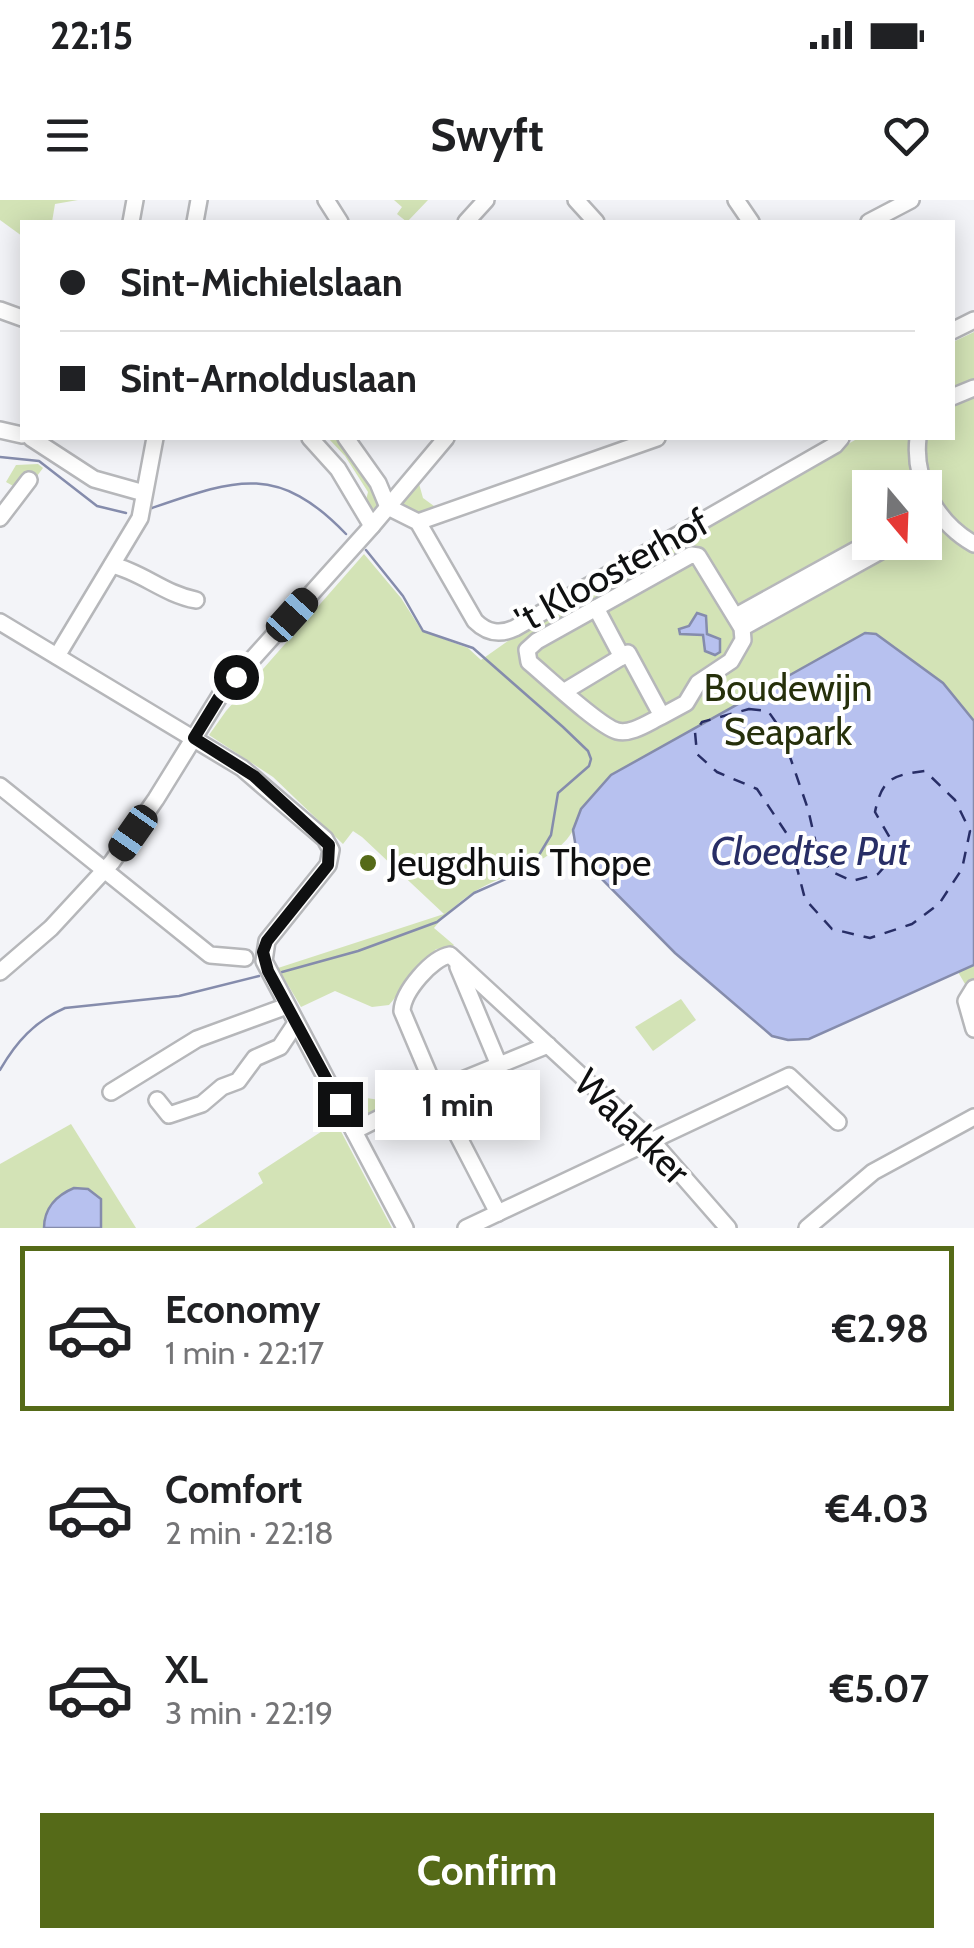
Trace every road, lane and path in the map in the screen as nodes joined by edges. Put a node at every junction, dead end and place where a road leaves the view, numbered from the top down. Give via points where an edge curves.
1 (486, 200) edge
2 (576, 200) edge
3 (911, 200) edge
4 (886, 206) edge
5 (468, 220) edge
6 (594, 220) edge
7 (34, 440) edge
8 (155, 440) edge
9 (312, 440) edge
10 (347, 440) edge
11 (444, 440) edge
12 (651, 440) edge
13 (839, 440) edge
14 (918, 440) edge
15 (921, 470) edge
16 (28, 480) dead end
17 (144, 493) junction
18 (388, 508) junction
19 (0, 518) edge
20 (140, 518) junction
21 (942, 519) edge
22 (418, 522) junction
23 (372, 526) junction
24 (974, 544) edge
25 (852, 560) edge
26 (112, 565) junction
27 (130, 569) junction
28 (196, 600) dead end
29 (596, 608) junction
30 (0, 622) edge
31 (739, 622) junction
32 (57, 656) junction
33 (622, 656) junction
34 (565, 691) junction
35 (662, 716) junction
36 (194, 738) junction
37 (0, 786) edge
38 (106, 870) junction
39 (245, 958) dead end
40 (448, 958) junction
41 (0, 972) edge
42 (971, 992) edge
43 (287, 1006) junction
44 (296, 1024) junction
45 (974, 1029) edge
46 (548, 1045) junction
47 (499, 1065) junction
48 (437, 1091) junction
49 (110, 1092) dead end
50 (158, 1100) dead end
51 (974, 1118) edge
52 (838, 1122) dead end
53 (354, 1131) junction
54 (652, 1141) junction
55 (498, 1212) junction
56 (405, 1228) edge
57 (466, 1228) edge
58 (728, 1228) edge
59 (807, 1228) edge

1 - 5 street
2 - 6 street
3 - 4 street
7 - 17 street via 94,479
8 - 17 street
9 - 23 street via 338,468
10 - 18 street
11 - 18 street
12 - 22 street
13 - 22 street, 't Kloosterhof via 508,632 475,621
14 - 15 street
16 - 19 street
17 - 20 street
18 - 22 street
18 - 23 street
20 - 26 street
20 - 27 street
21 - 24 street
23 - 36 street via 221,694
25 - 31 street
26 - 27 street
26 - 32 street
27 - 28 street via 174,596
29 - 31 street via 698,556
29 - 33 street
29 - 34 street via 527,650 529,662
30 - 32 street
31 - 35 street via 741,646 731,660 698,683 686,703
32 - 36 street
33 - 34 street
33 - 35 street via 628,653
34 - 35 street via 618,732
36 - 38 street
36 - 43 street via 254,776 329,845 328,865 263,952
37 - 38 street
38 - 39 street via 210,955
38 - 41 street
40 - 46 street, Walakker
40 - 47 street
40 - 48 street via 401,1006
42 - 45 street via 967,1009
43 - 44 street
43 - 49 street via 197,1040
44 - 50 street via 280,1047 255,1058 243,1076 202,1104 170,1115
44 - 53 street
46 - 47 street
46 - 54 street, Walakker
47 - 48 street
48 - 53 street
48 - 55 street
51 - 59 street via 882,1166
52 - 54 street via 789,1076
53 - 56 street
54 - 55 street
54 - 58 street, Walakker
55 - 57 street

